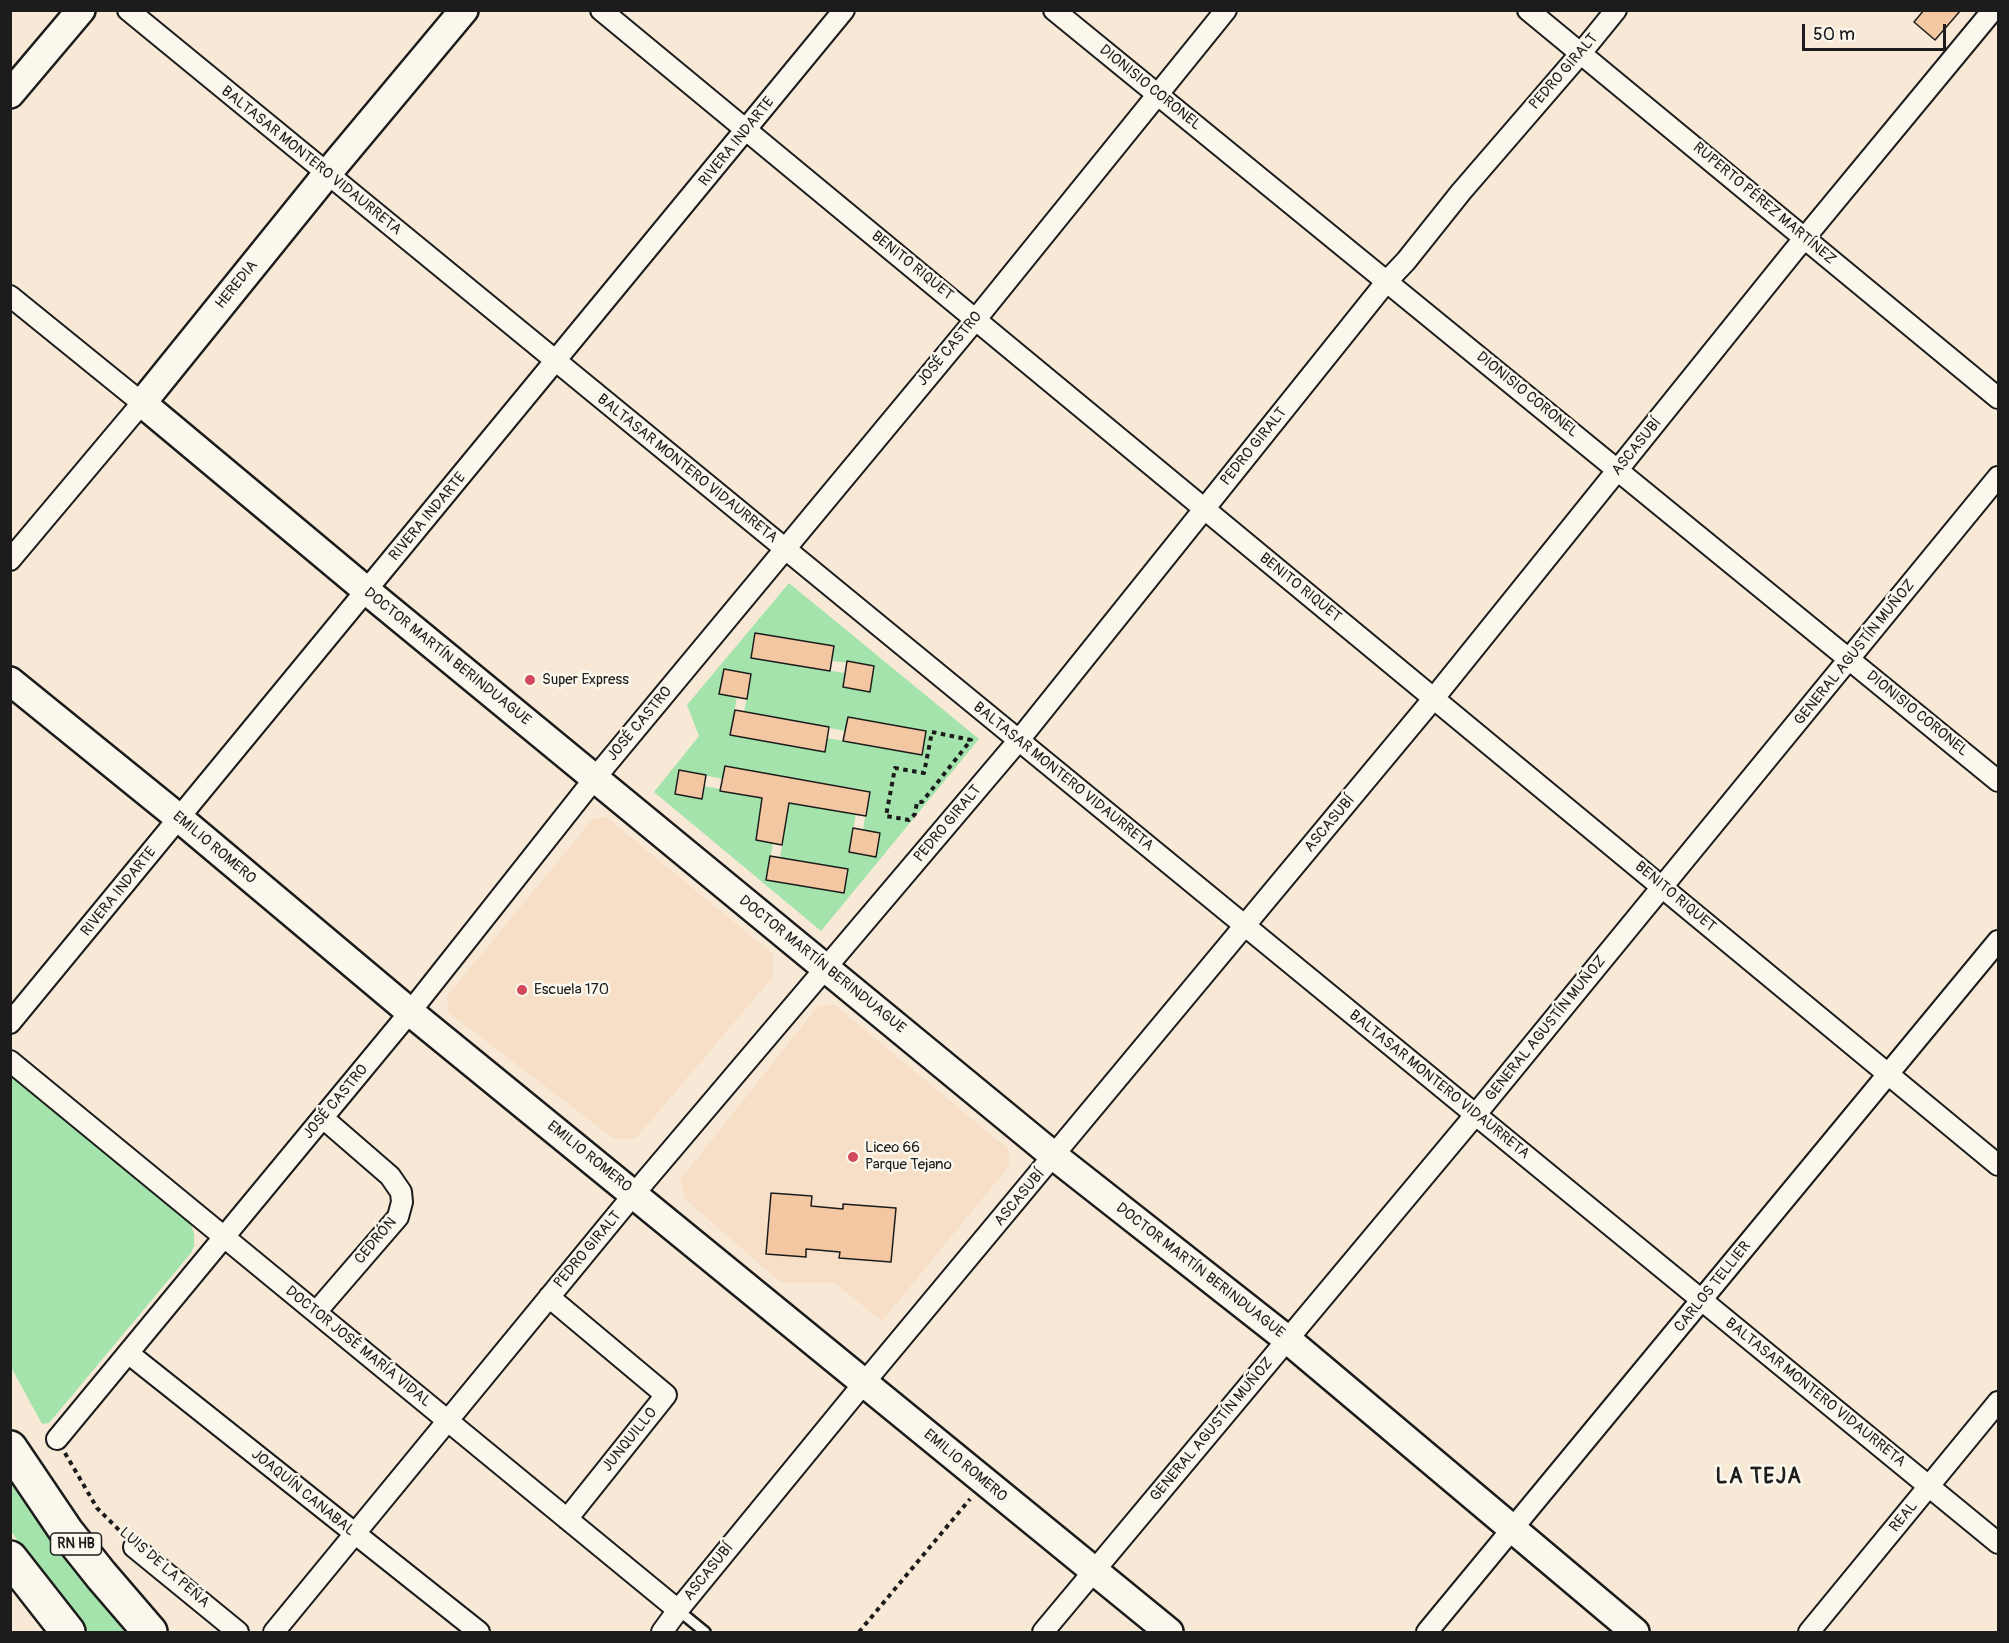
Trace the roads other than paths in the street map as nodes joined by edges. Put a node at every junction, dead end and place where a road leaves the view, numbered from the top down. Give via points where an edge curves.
1 (81, 10) edge
2 (128, 10) edge
3 (464, 10) edge
4 (601, 10) edge
5 (844, 10) edge
6 (1054, 10) edge
7 (1227, 10) edge
8 (1528, 10) edge
9 (1616, 10) edge
10 (1993, 10) edge
11 (1581, 53) junction
12 (10, 94) edge
13 (1157, 94) junction
14 (746, 130) junction
15 (327, 174) junction
16 (1805, 238) junction
17 (1387, 281) junction
18 (10, 296) edge
19 (976, 319) junction
20 (557, 362) junction
21 (1998, 398) edge
22 (141, 403) junction
23 (1618, 471) junction
24 (1998, 477) edge
25 (1204, 510) junction
26 (785, 548) junction
27 (10, 560) edge
28 (367, 591) junction
29 (1851, 659) junction
30 (10, 681) edge
31 (1434, 698) junction
32 (1019, 740) junction
33 (595, 778) junction
34 (1998, 781) edge
35 (179, 818) junction
36 (1662, 887) junction
37 (1245, 926) junction
38 (1998, 941) edge
39 (826, 969) junction
40 (410, 1012) junction
41 (10, 1023) edge
42 (10, 1061) edge
43 (1889, 1073) junction
44 (1476, 1114) junction
45 (323, 1118) junction
46 (1054, 1156) junction
47 (1998, 1165) edge
48 (634, 1194) junction
49 (223, 1236) junction
50 (549, 1297) junction
51 (1702, 1300) junction
52 (316, 1312) junction
53 (1288, 1340) junction
54 (128, 1353) junction
55 (864, 1383) junction
56 (1998, 1402) edge
57 (448, 1421) junction
58 (57, 1439) road end
59 (10, 1448) edge
60 (1929, 1486) junction
61 (567, 1519) junction
62 (1512, 1531) junction
63 (356, 1535) junction
64 (1998, 1543) edge
65 (134, 1547) road end
66 (10, 1558) edge
67 (1094, 1571) junction
68 (678, 1610) junction
69 (68, 1632) edge
70 (150, 1632) edge
71 (238, 1632) edge
72 (273, 1632) edge
73 (479, 1632) edge
74 (662, 1632) edge
75 (705, 1632) edge
76 (1043, 1632) edge
77 (1168, 1632) edge
78 (1427, 1632) edge
79 (1635, 1632) edge
80 (1809, 1632) edge

1 - 12 street
2 - 15 street, BALTASAR MONTERO VIDAURRETA
3 - 15 street, HEREDIA
4 - 14 street, BENITO RIQUET
5 - 14 street, RIVERA INDARTE
6 - 13 street, DIONISIO CORONEL
7 - 13 street, JOSÉ CASTRO
8 - 11 street, RUPERTO PÉREZ MARTÍNEZ
9 - 11 street, PEDRO GIRALT
10 - 16 street, ASCASUBÍ
11 - 16 street, RUPERTO PÉREZ MARTÍNEZ
11 - 17 street, PEDRO GIRALT
13 - 17 street, DIONISIO CORONEL
13 - 19 street, JOSÉ CASTRO
14 - 19 street, BENITO RIQUET
14 - 20 street, RIVERA INDARTE
15 - 20 street, BALTASAR MONTERO VIDAURRETA
15 - 22 street, HEREDIA
16 - 21 street, RUPERTO PÉREZ MARTÍNEZ
16 - 23 street, ASCASUBÍ
17 - 23 street, DIONISIO CORONEL
17 - 25 street, PEDRO GIRALT
18 - 22 street, DOCTOR MARTÍN BERINDUAGUE
19 - 25 street, BENITO RIQUET
19 - 26 street, JOSÉ CASTRO
20 - 26 street, BALTASAR MONTERO VIDAURRETA
20 - 28 street, RIVERA INDARTE
22 - 27 street, HEREDIA
22 - 28 street, DOCTOR MARTÍN BERINDUAGUE
23 - 29 street, DIONISIO CORONEL
23 - 31 street, ASCASUBÍ
24 - 29 street, GENERAL AGUSTÍN MUÑOZ
25 - 31 street, BENITO RIQUET
25 - 32 street, PEDRO GIRALT
26 - 32 street, BALTASAR MONTERO VIDAURRETA
26 - 33 street, JOSÉ CASTRO
28 - 33 street, DOCTOR MARTÍN BERINDUAGUE
28 - 35 street, RIVERA INDARTE
29 - 34 street, DIONISIO CORONEL
29 - 36 street, GENERAL AGUSTÍN MUÑOZ
30 - 35 street, EMILIO ROMERO
31 - 36 street, BENITO RIQUET
31 - 37 street, ASCASUBÍ
32 - 37 street, BALTASAR MONTERO VIDAURRETA
32 - 39 street, PEDRO GIRALT
33 - 39 street, DOCTOR MARTÍN BERINDUAGUE
33 - 40 street, JOSÉ CASTRO
35 - 40 street, EMILIO ROMERO
35 - 41 street, RIVERA INDARTE
36 - 43 street, BENITO RIQUET
36 - 44 street, GENERAL AGUSTÍN MUÑOZ
37 - 44 street, BALTASAR MONTERO VIDAURRETA
37 - 46 street, ASCASUBÍ
38 - 43 street, CARLOS TELLIER
39 - 46 street, DOCTOR MARTÍN BERINDUAGUE
39 - 48 street, PEDRO GIRALT
40 - 45 street, JOSÉ CASTRO
40 - 48 street, EMILIO ROMERO
42 - 49 street, DOCTOR JOSÉ MARÍA VIDAL
43 - 47 street, BENITO RIQUET
43 - 51 street, CARLOS TELLIER
44 - 51 street, BALTASAR MONTERO VIDAURRETA
44 - 53 street, GENERAL AGUSTÍN MUÑOZ
45 - 49 street, JOSÉ CASTRO
45 - 52 street, CEDRÓN via 390,1176 401,1192 402,1202 398,1217
46 - 53 street, DOCTOR MARTÍN BERINDUAGUE
46 - 55 street, ASCASUBÍ
48 - 50 street, PEDRO GIRALT
48 - 55 street, EMILIO ROMERO
49 - 52 street, DOCTOR JOSÉ MARÍA VIDAL
49 - 54 street, JOSÉ CASTRO
50 - 57 street, PEDRO GIRALT
50 - 61 street, JUNQUILLO via 666,1395
51 - 60 street, BALTASAR MONTERO VIDAURRETA
51 - 62 street, CARLOS TELLIER
52 - 57 street, DOCTOR JOSÉ MARÍA VIDAL
53 - 62 street, DOCTOR MARTÍN BERINDUAGUE
53 - 67 street, GENERAL AGUSTÍN MUÑOZ
54 - 58 street, JOSÉ CASTRO
54 - 63 street, JOAQUÍN CANABAL
55 - 67 street, EMILIO ROMERO
55 - 68 street, ASCASUBÍ
56 - 60 street, REAL
57 - 61 street, DOCTOR JOSÉ MARÍA VIDAL
57 - 63 street, PEDRO GIRALT
59 - 70 highway, RN HB via 66,1531
60 - 64 street, BALTASAR MONTERO VIDAURRETA
60 - 80 street, REAL
61 - 68 street, DOCTOR JOSÉ MARÍA VIDAL
62 - 78 street, CARLOS TELLIER
62 - 79 street, DOCTOR MARTÍN BERINDUAGUE
63 - 72 street, PEDRO GIRALT
63 - 73 street, JOAQUÍN CANABAL
65 - 71 street, LUIS DE LA PEÑA
66 - 69 highway
67 - 76 street, GENERAL AGUSTÍN MUÑOZ
67 - 77 street, EMILIO ROMERO
68 - 74 street, ASCASUBÍ
68 - 75 lane, DOCTOR JOSÉ MARÍA VIDAL

